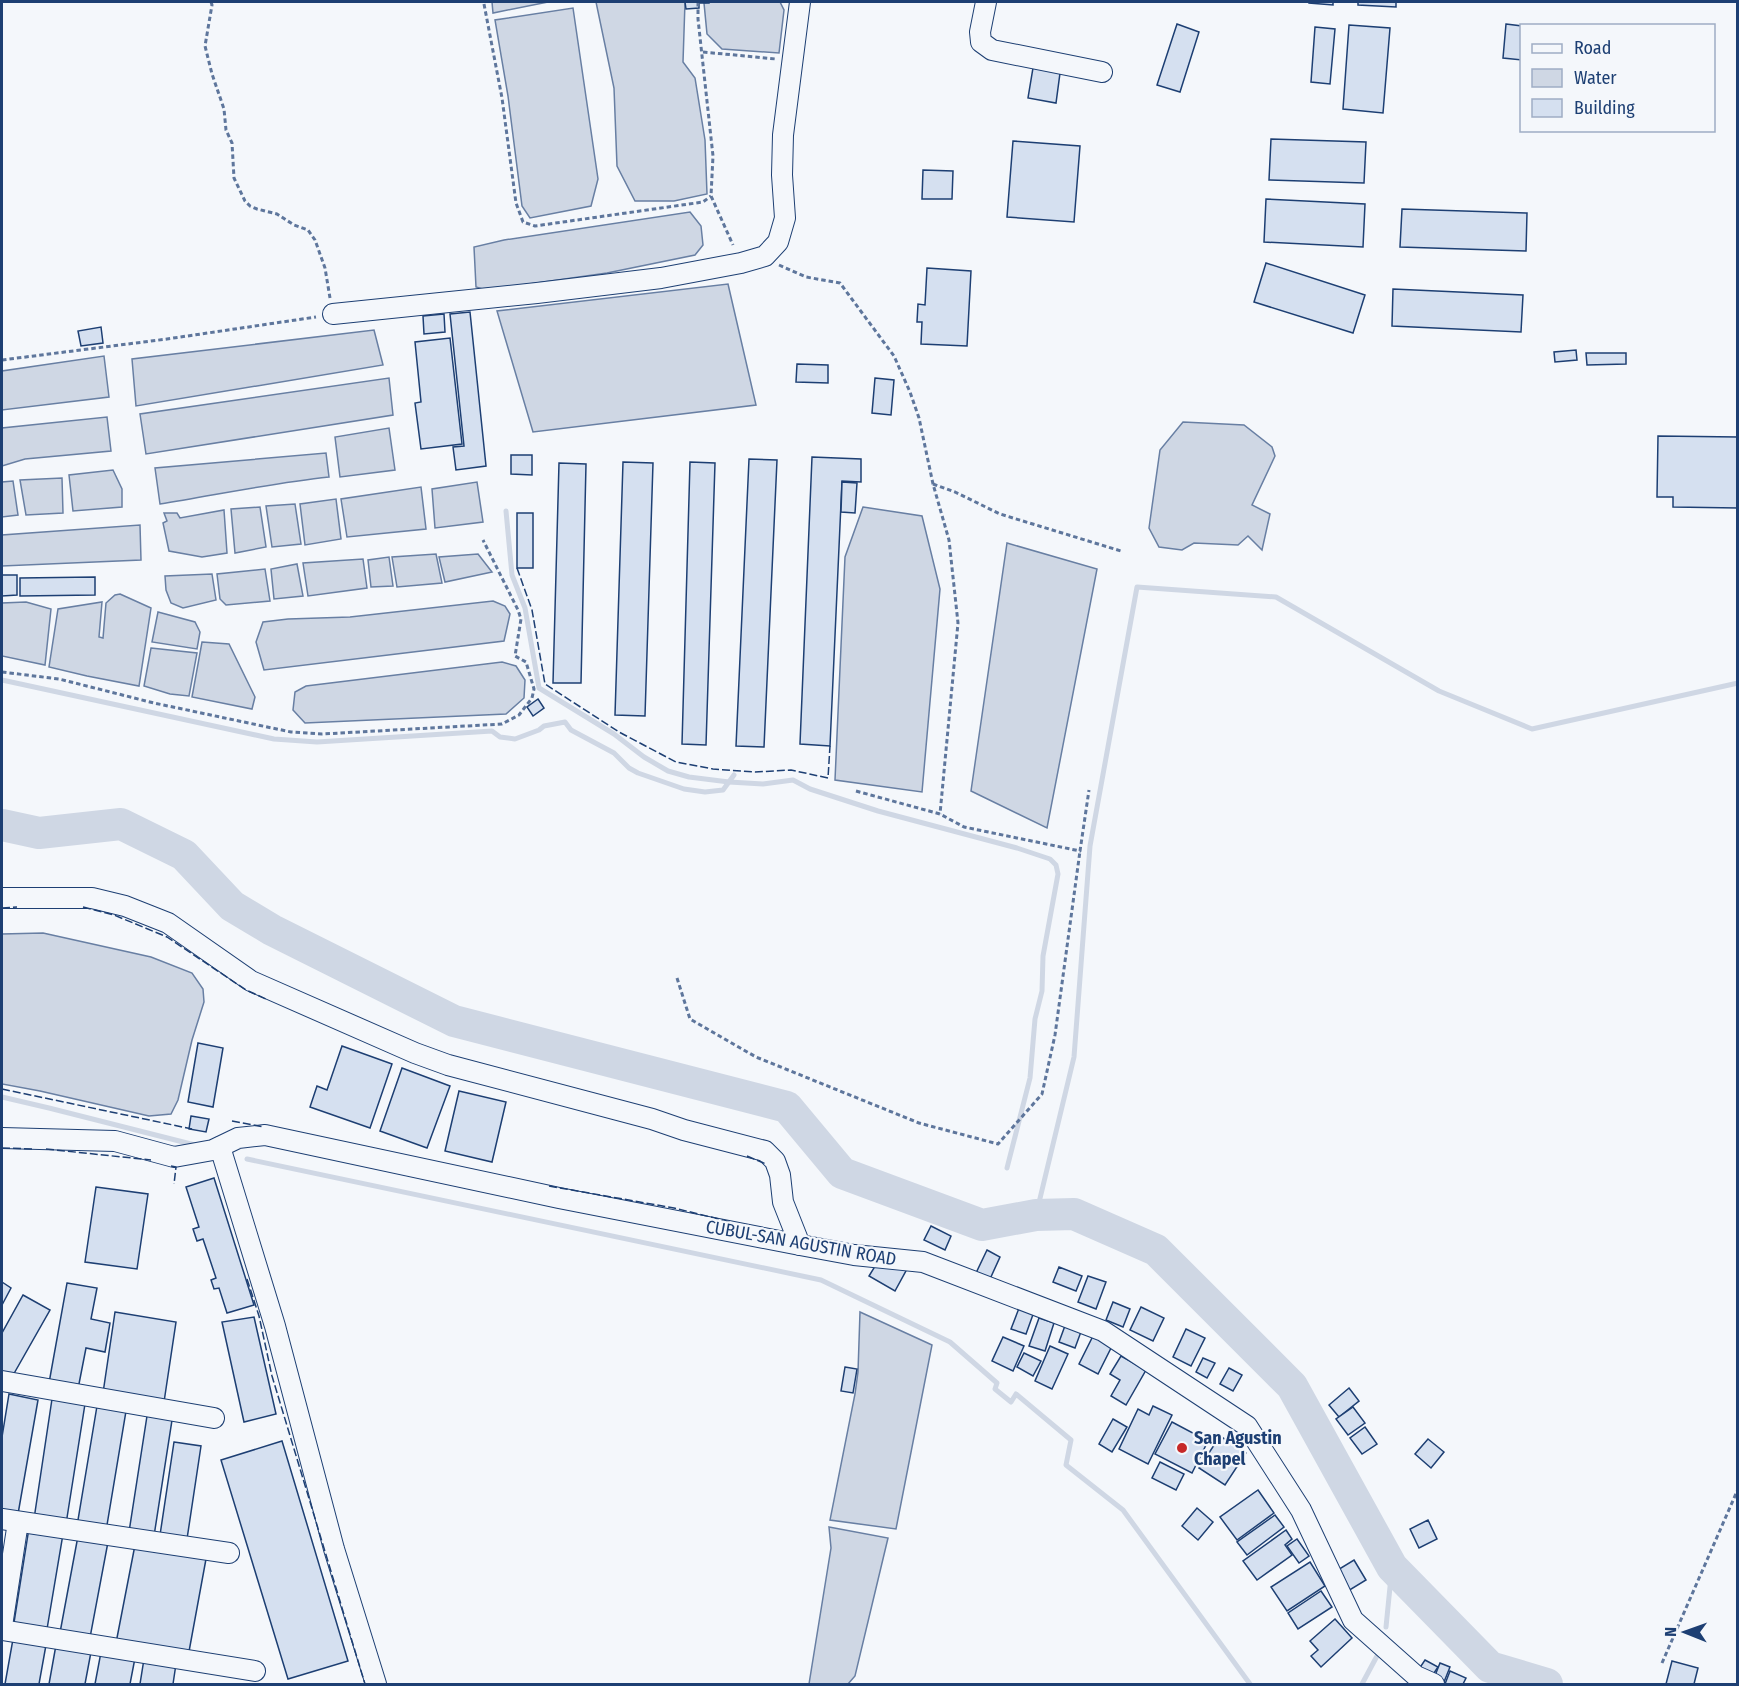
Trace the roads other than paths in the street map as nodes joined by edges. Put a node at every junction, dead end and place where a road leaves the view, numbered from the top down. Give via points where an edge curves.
1 (800, 2) edge
2 (986, 2) edge
3 (1102, 72) dead end
4 (332, 314) road end
5 (2, 898) edge
6 (2, 1138) edge
7 (220, 1147) junction
8 (800, 1245) junction
9 (2, 1381) edge
10 (214, 1418) dead end
11 (10, 1521) edge
12 (229, 1553) dead end
13 (2, 1628) edge
14 (255, 1671) dead end
15 (376, 1684) edge
16 (1434, 1684) edge

1 - 4 street via 783,135 785,218 778,242 765,256 661,278
2 - 3 street via 981,42 992,50
5 - 8 street via 92,898 125,906 168,923 251,981 415,1053 765,1151 775,1161 783,1202
6 - 7 street, CUBUL-SAN AGUSTIN ROAD via 115,1141 174,1157
7 - 8 street, CUBUL-SAN AGUSTIN ROAD via 238,1138 265,1135
7 - 15 street
8 - 16 street, CUBUL-SAN AGUSTIN ROAD via 923,1262 1103,1331 1226,1411 1247,1426 1301,1510 1353,1620 1416,1676
9 - 10 street
11 - 12 street
11 - 13 street
13 - 14 street

